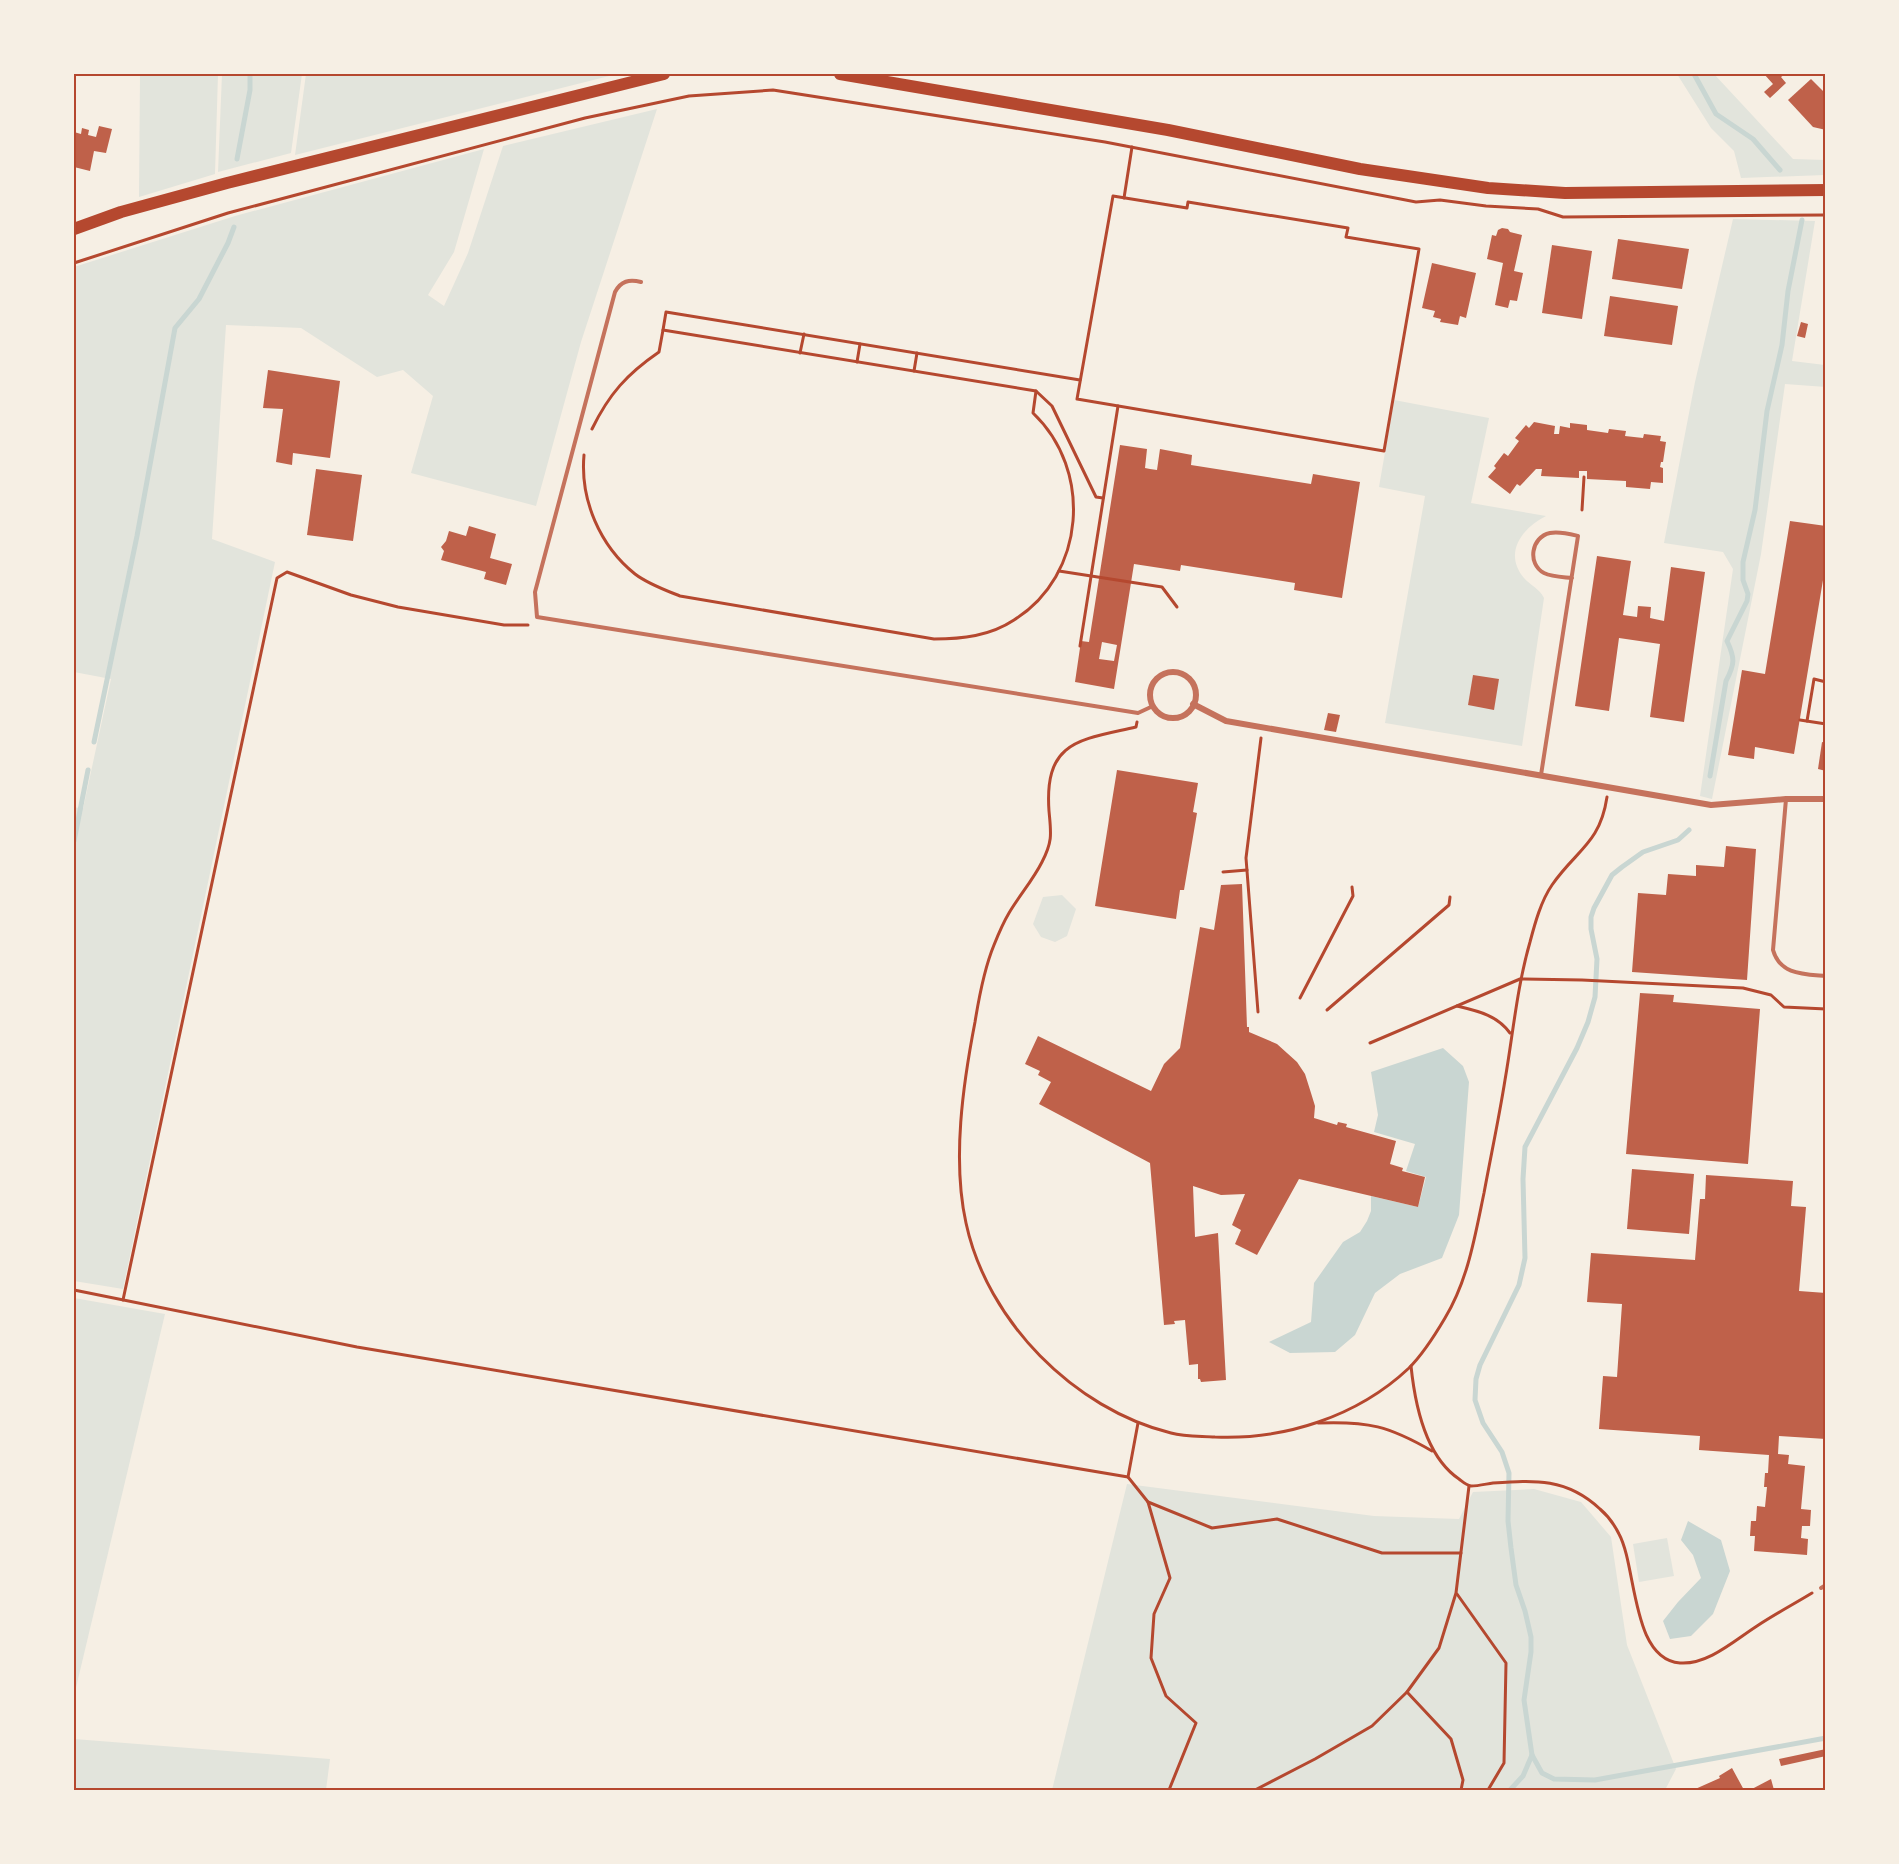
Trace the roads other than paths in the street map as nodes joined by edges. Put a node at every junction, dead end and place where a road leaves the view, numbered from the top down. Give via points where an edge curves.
1 (664, 74) edge
2 (840, 74) edge
3 (1826, 190) edge
4 (74, 229) edge
5 (641, 282) dead end
6 (1572, 578) junction
7 (1193, 704) junction
8 (1153, 706) junction
9 (1541, 775) junction
10 (1786, 799) junction
11 (1826, 800) edge
12 (1826, 976) edge

1 - 4 main road via 227,183
2 - 3 main road via 1168,130 1360,169 1488,188 1565,193
5 - 8 lane via 628,280 615,292 535,592 537,617 1138,714
6 - 6 lane via 1578,536 1550,532 1539,539 1533,551 1539,569
6 - 9 lane
7 - 8 street via 1177,717 1163,715
7 - 8 street via 1196,697 1192,683 1188,677 1174,672 1161,675 1152,685
7 - 9 street via 1226,721
9 - 10 street via 1711,805
10 - 11 street
10 - 12 lane via 1773,950 1776,960 1793,973

